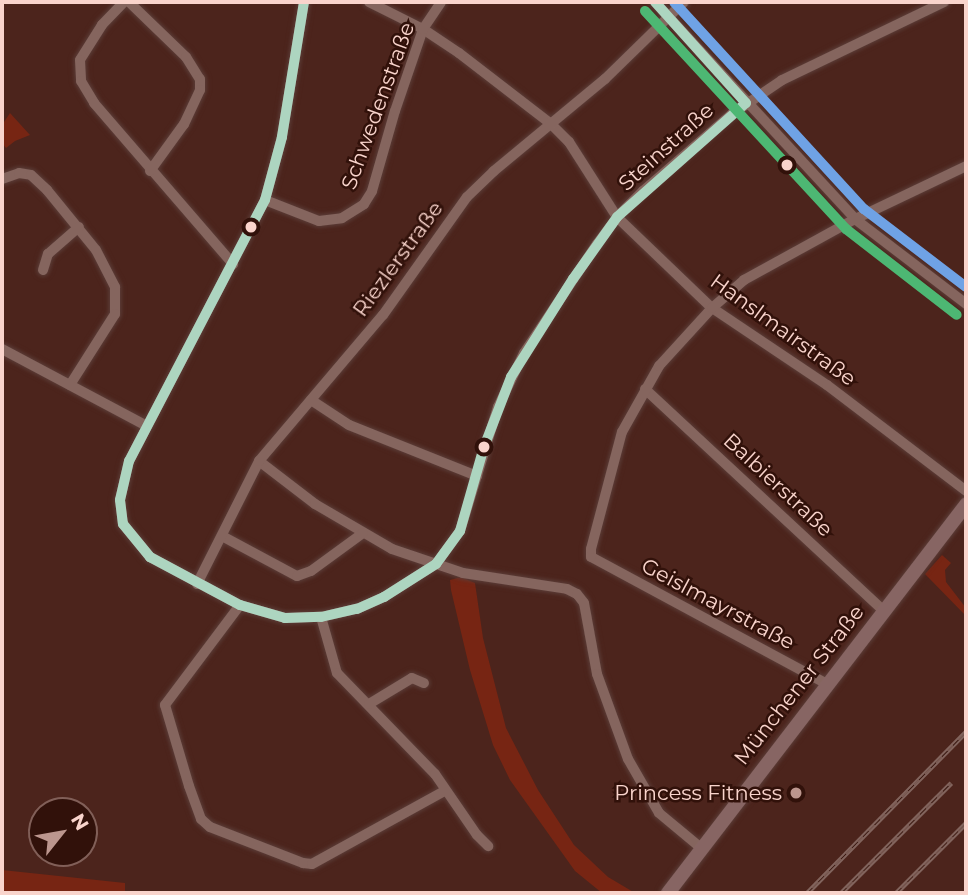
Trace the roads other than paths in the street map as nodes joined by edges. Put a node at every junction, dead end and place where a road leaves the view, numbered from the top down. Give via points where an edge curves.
1 (127, 2) edge
2 (304, 2) edge
3 (369, 2) edge
4 (441, 2) edge
5 (655, 2) edge
6 (684, 2) edge
7 (944, 2) edge
8 (669, 18) junction
9 (423, 29) junction
10 (746, 103) junction
11 (550, 123) junction
12 (966, 166) edge
13 (150, 171) junction
14 (2, 179) edge
15 (265, 200) junction
16 (617, 217) junction
17 (855, 219) junction
18 (79, 227) junction
19 (233, 264) junction
20 (43, 270) dead end
21 (966, 304) edge
22 (712, 308) junction
23 (2, 349) edge
24 (70, 385) junction
25 (645, 389) junction
26 (311, 400) junction
27 (147, 426) junction
28 (259, 461) junction
29 (477, 476) junction
30 (966, 491) edge
31 (966, 504) edge
32 (363, 533) junction
33 (222, 537) junction
34 (436, 564) junction
35 (197, 584) junction
36 (240, 605) junction
37 (883, 610) junction
38 (321, 617) junction
39 (424, 683) dead end
40 (827, 684) junction
41 (369, 704) junction
42 (444, 791) junction
43 (488, 846) dead end
44 (701, 848) junction
45 (667, 893) edge

1 - 13 street via 102,25 80,60 81,81
1 - 13 street via 186,57 200,79 200,90 184,124
2 - 15 street, Steinstraße via 282,137
3 - 9 street, Hanslmairstraße
4 - 9 street, Schwedenstraße
5 - 8 street
6 - 8 street, Riezlerstraße
7 - 10 street, Steinstraße via 821,60
8 - 10 street
8 - 11 street, Riezlerstraße via 606,79
9 - 11 street, Hanslmairstraße
9 - 15 street, Schwedenstraße via 364,204 342,218 319,221
10 - 16 street, Steinstraße
10 - 17 street
11 - 16 street, Hanslmairstraße via 569,142
11 - 26 street, Riezlerstraße via 467,197 383,315
12 - 17 street
13 - 19 street
14 - 18 street via 19,173 31,175
15 - 19 street, Steinstraße
16 - 22 street, Hanslmairstraße
16 - 29 street, Steinstraße via 513,375
17 - 21 street
17 - 22 street via 744,280
18 - 20 street via 48,254
18 - 24 street via 108,269 115,287 115,314
19 - 27 street, Steinstraße
22 - 25 street via 659,366
22 - 30 street, Hanslmairstraße via 828,385
23 - 24 street
24 - 27 street
25 - 37 street, Balbierstraße
25 - 40 street, Geislmayrstraße via 622,432 592,557
26 - 28 street, Riezlerstraße
26 - 29 street via 349,425
27 - 35 street, Steinstraße via 122,480 123,524 150,557
28 - 32 street
28 - 33 street, Riezlerstraße
29 - 34 street, Steinstraße via 460,531
31 - 37 main road, Münchener Straße
32 - 33 street via 297,576
32 - 34 street
33 - 35 street, Riezlerstraße
34 - 38 street, Steinstraße via 384,597
34 - 44 street via 491,580 578,594 584,603 600,684 628,759 659,813
35 - 36 street, Steinstraße
36 - 38 street, Steinstraße via 285,618
36 - 42 street via 165,705 201,819 210,827 312,864
37 - 40 main road, Münchener Straße
38 - 41 street via 337,673
39 - 41 street via 412,678
40 - 44 main road, Münchener Straße
41 - 42 street via 435,774
42 - 43 street
44 - 45 main road, Münchener Straße

